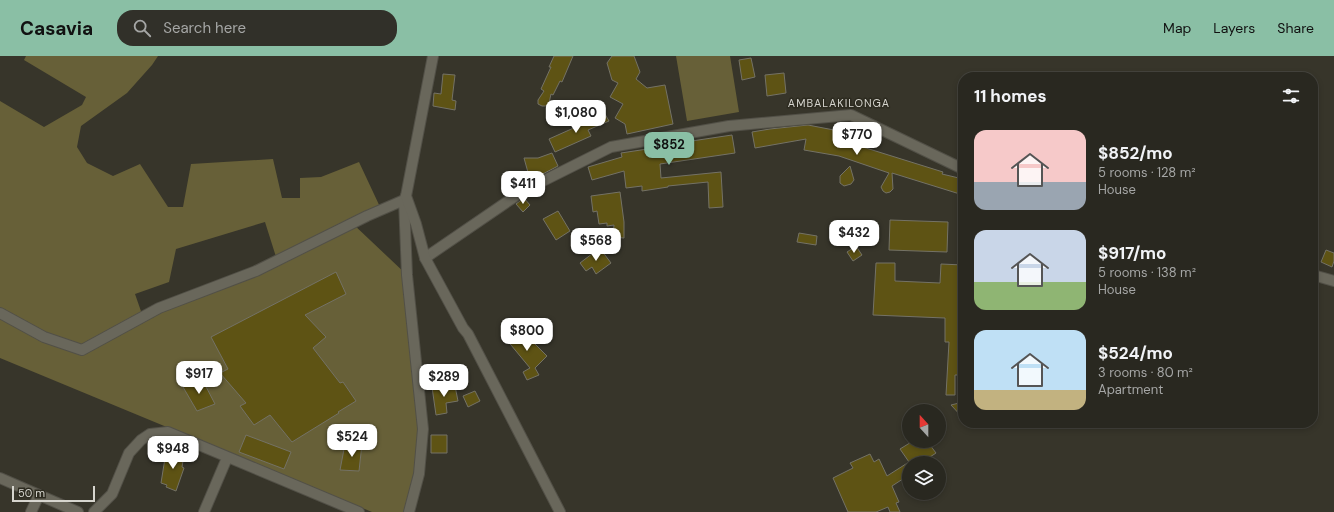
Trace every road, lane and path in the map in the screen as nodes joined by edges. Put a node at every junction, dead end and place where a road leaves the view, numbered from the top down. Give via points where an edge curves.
1 (433, 56) edge
2 (958, 168) edge
3 (405, 198) junction
4 (425, 258) junction
5 (1318, 276) edge
6 (1334, 281) edge
7 (0, 312) edge
8 (227, 458) junction
9 (0, 478) edge
10 (39, 494) junction
11 (31, 512) edge
12 (78, 512) edge
13 (94, 512) edge
14 (204, 512) edge
15 (360, 512) edge
16 (409, 512) edge
17 (560, 512) edge

1 - 3 street
2 - 4 street via 851,115 730,126 611,148 522,191
3 - 4 street via 416,224
3 - 7 street via 256,271 159,308 82,350 44,337
3 - 16 street via 407,274 423,429 419,474
4 - 17 street via 462,328 468,334
5 - 6 street
8 - 13 street via 168,432 150,434 129,453 112,494
8 - 14 street
8 - 15 street
9 - 10 street
10 - 11 street
10 - 12 street

